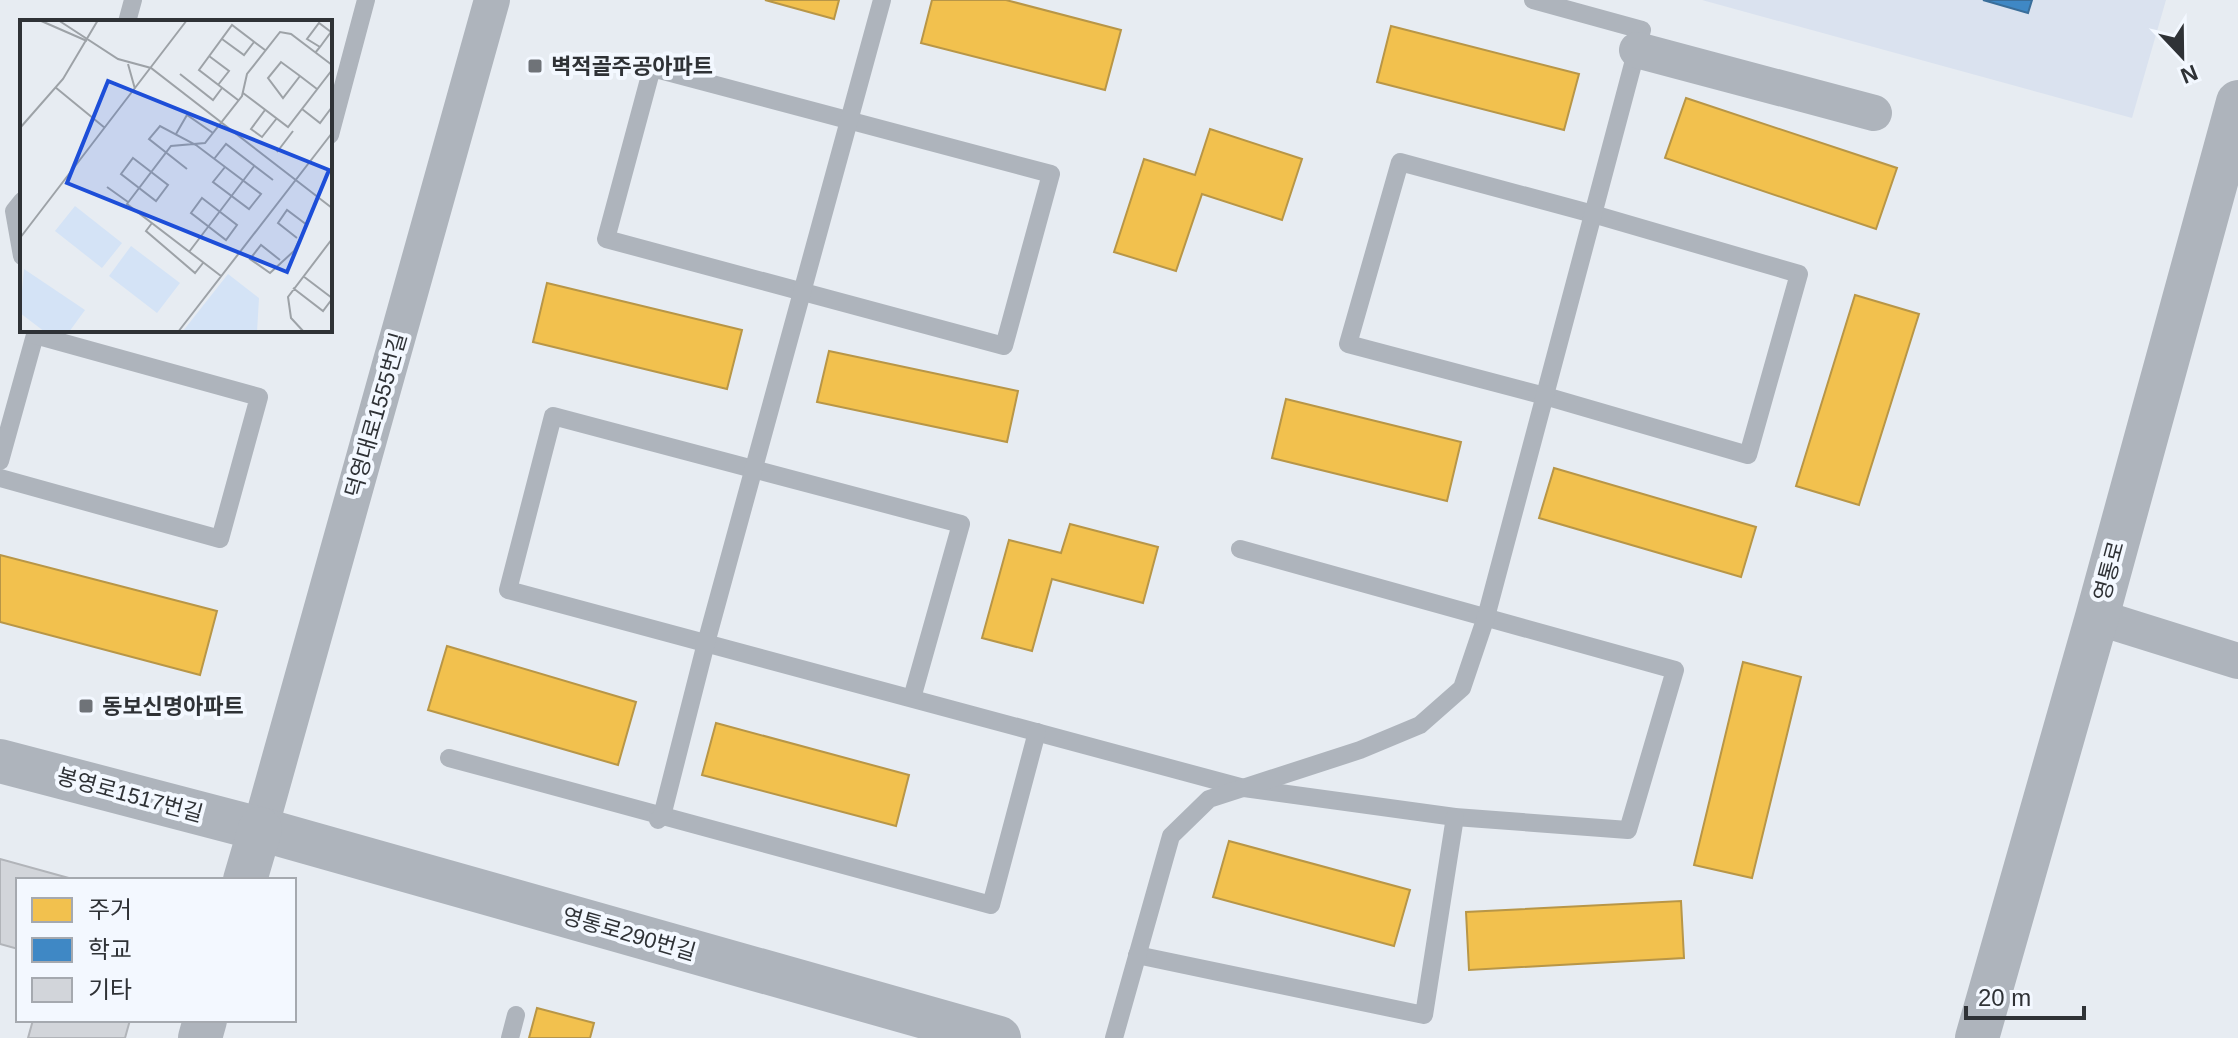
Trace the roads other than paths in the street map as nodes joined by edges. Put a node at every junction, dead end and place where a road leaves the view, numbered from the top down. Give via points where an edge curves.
1 (133, 0) edge
2 (366, 0) edge
3 (492, 0) edge
4 (882, 0) edge
5 (1533, 0) edge
6 (128, 20) edge
7 (1637, 50) junction
8 (2238, 102) edge
9 (1874, 113) dead end
10 (849, 121) junction
11 (332, 128) edge
12 (12, 206) edge
13 (1593, 214) junction
14 (20, 246) edge
15 (803, 290) junction
16 (35, 332) edge
17 (1545, 396) junction
18 (0, 461) edge
19 (754, 469) junction
20 (0, 478) edge
21 (1240, 549) dead end
22 (1486, 617) junction
23 (2097, 617) junction
24 (706, 643) junction
25 (2238, 661) edge
26 (912, 698) junction
27 (1037, 732) junction
28 (449, 758) dead end
29 (0, 761) edge
30 (1244, 788) junction
31 (1455, 817) junction
32 (660, 818) junction
33 (260, 829) junction
34 (246, 878) edge
35 (1137, 955) junction
36 (516, 1015) dead end
37 (510, 1038) edge
38 (999, 1038) edge
39 (1114, 1038) edge
40 (1977, 1038) edge

1 - 6 lane
2 - 11 lane
3 - 33 street, 덕영대로1555번길
4 - 10 lane
5 - 7 lane via 1642,30
7 - 9 street
7 - 13 lane
8 - 23 street, 영통로
10 - 15 lane
10 - 15 lane via 652,68 648,82 606,239
10 - 15 lane via 1051,174 1036,232 1004,346
12 - 14 lane
13 - 17 lane
13 - 17 lane via 1400,162 1348,344
13 - 17 lane via 1799,274 1748,455
15 - 19 lane
16 - 18 lane
16 - 20 lane via 259,397 220,539
17 - 22 lane
19 - 24 lane
19 - 24 lane via 553,416 508,590
19 - 26 lane via 961,524
21 - 22 lane
22 - 30 lane via 1462,688 1420,725
22 - 31 lane via 1675,670 1628,830
23 - 25 street
23 - 40 street, 영통로
24 - 26 lane
24 - 32 lane
26 - 27 lane
27 - 30 lane
27 - 32 lane via 991,905
28 - 32 lane
29 - 33 street, 봉영로1517번길
30 - 31 lane
30 - 35 lane via 1209,799 1171,836
31 - 35 lane via 1424,1015
33 - 34 street
33 - 38 street, 영통로290번길
35 - 39 lane
36 - 37 lane

